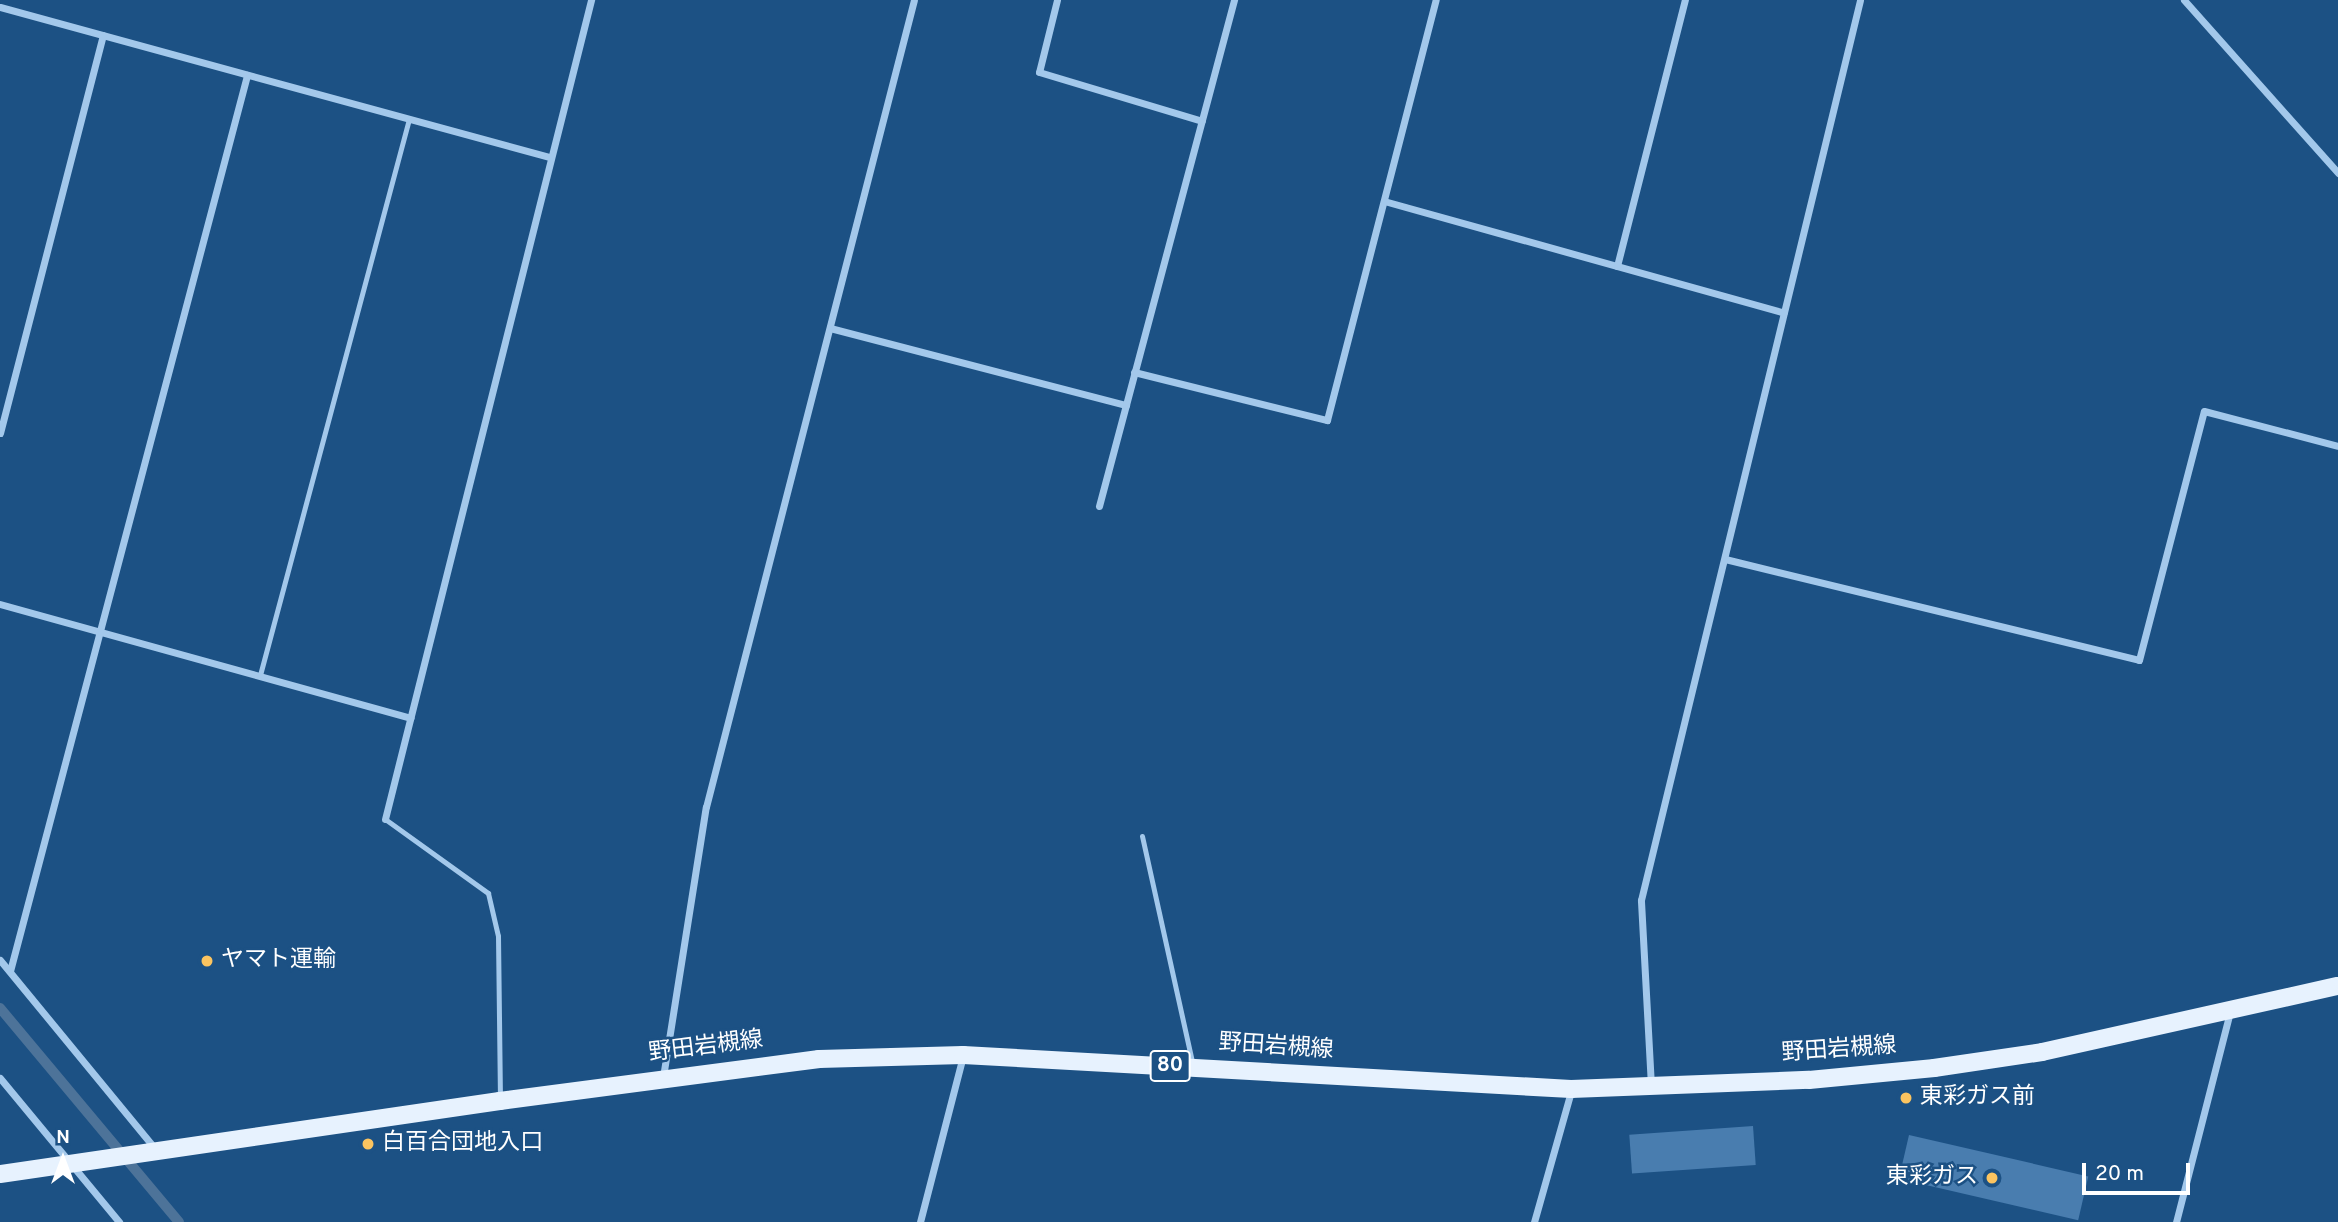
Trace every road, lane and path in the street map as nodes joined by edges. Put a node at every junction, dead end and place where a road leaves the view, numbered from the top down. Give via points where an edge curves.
1 (591, 0) edge
2 (914, 0) edge
3 (1056, 0) edge
4 (1234, 0) edge
5 (1436, 0) edge
6 (1685, 0) edge
7 (1860, 0) edge
8 (2184, 0) edge
9 (0, 7) edge
10 (103, 35) junction
11 (247, 75) junction
12 (409, 119) junction
13 (1202, 121) junction
14 (549, 157) junction
15 (2338, 173) edge
16 (1384, 201) junction
17 (1617, 266) junction
18 (1784, 313) junction
19 (830, 327) junction
20 (1134, 372) junction
21 (1126, 405) junction
22 (0, 433) edge
23 (2338, 446) edge
24 (1099, 506) dead end
25 (1725, 559) junction
26 (0, 604) edge
27 (101, 630) junction
28 (260, 675) junction
29 (410, 718) junction
30 (385, 818) joint
31 (1142, 836) dead end
32 (0, 960) edge
33 (10, 971) junction
34 (2338, 986) edge
35 (2230, 1011) junction
36 (963, 1055) junction
37 (1194, 1068) junction
38 (0, 1078) edge
39 (663, 1078) junction
40 (1651, 1087) junction
41 (1571, 1088) junction
42 (500, 1101) junction
43 (156, 1150) junction
44 (71, 1163) junction
45 (0, 1174) edge
46 (119, 1222) edge
47 (920, 1222) edge
48 (1534, 1222) edge
49 (2176, 1222) edge

1 - 14 street
2 - 19 street
3 - 13 street via 1039,72
4 - 13 street
5 - 16 street
6 - 17 street
7 - 18 street
8 - 15 street
9 - 10 street
10 - 11 street
10 - 22 street
11 - 12 street
11 - 27 street
12 - 14 street
12 - 28 lane
13 - 20 street
14 - 29 street
16 - 17 street
16 - 20 street via 1327,419
17 - 18 street
18 - 25 street
19 - 21 street
19 - 39 street via 706,807
20 - 21 street
21 - 24 street
23 - 25 street via 2204,411 2139,660
25 - 40 street via 1641,900
26 - 27 street
27 - 28 street
27 - 33 street
28 - 29 street
29 - 30 street
30 - 42 lane via 488,893 498,936
31 - 37 lane
32 - 33 street
33 - 43 street
34 - 35 main road, 野田岩槻線 / 80
35 - 40 main road, 野田岩槻線 / 80 via 2042,1052 1934,1068 1809,1080
35 - 49 street
36 - 37 main road, 野田岩槻線 / 80
36 - 39 main road, 野田岩槻線 / 80 via 819,1059
36 - 47 street
37 - 41 main road, 野田岩槻線 / 80
38 - 44 street
39 - 42 main road, 野田岩槻線 / 80
40 - 41 main road, 野田岩槻線 / 80
41 - 48 street
42 - 43 main road, 野田岩槻線 / 80
43 - 44 main road, 野田岩槻線 / 80
44 - 45 main road, 野田岩槻線 / 80
44 - 46 street

